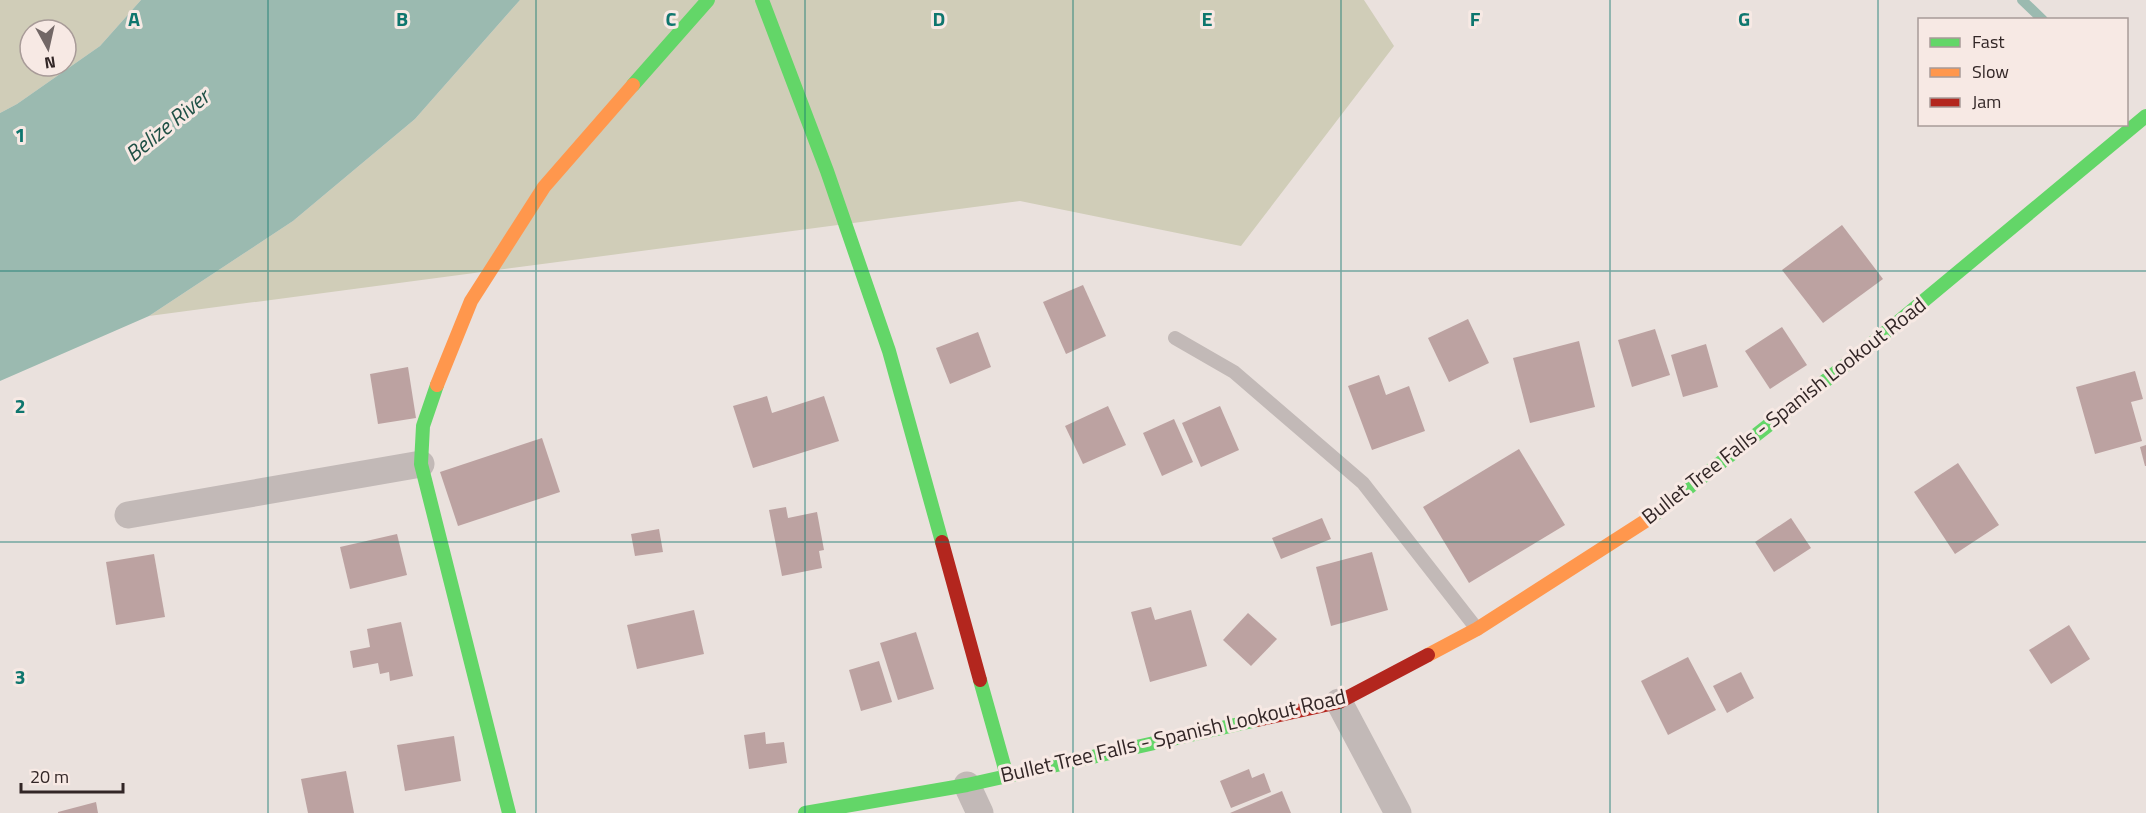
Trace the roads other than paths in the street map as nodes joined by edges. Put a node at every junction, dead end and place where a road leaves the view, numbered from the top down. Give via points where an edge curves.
1 (708, 0) edge
2 (762, 0) edge
3 (2146, 116) edge
4 (1175, 338) dead end
5 (421, 464) junction
6 (128, 515) dead end
7 (1477, 629) junction
8 (1339, 702) junction
9 (1007, 776) junction
10 (967, 784) junction
11 (509, 813) edge
12 (805, 813) edge
13 (980, 813) edge
14 (1398, 813) edge

1 - 5 street via 544,187 471,301 448,352 423,426
2 - 9 street via 828,171 890,351
3 - 7 street, Bullet Tree Falls - Spanish Lookout Road via 1862,352 1667,507
4 - 7 lane via 1234,372 1363,483
5 - 6 street
5 - 11 street
7 - 8 street, Bullet Tree Falls - Spanish Lookout Road
8 - 9 street, Bullet Tree Falls - Spanish Lookout Road
8 - 14 street
9 - 10 street, Bullet Tree Falls - Spanish Lookout Road
10 - 12 street, Bullet Tree Falls - Spanish Lookout Road
10 - 13 street

